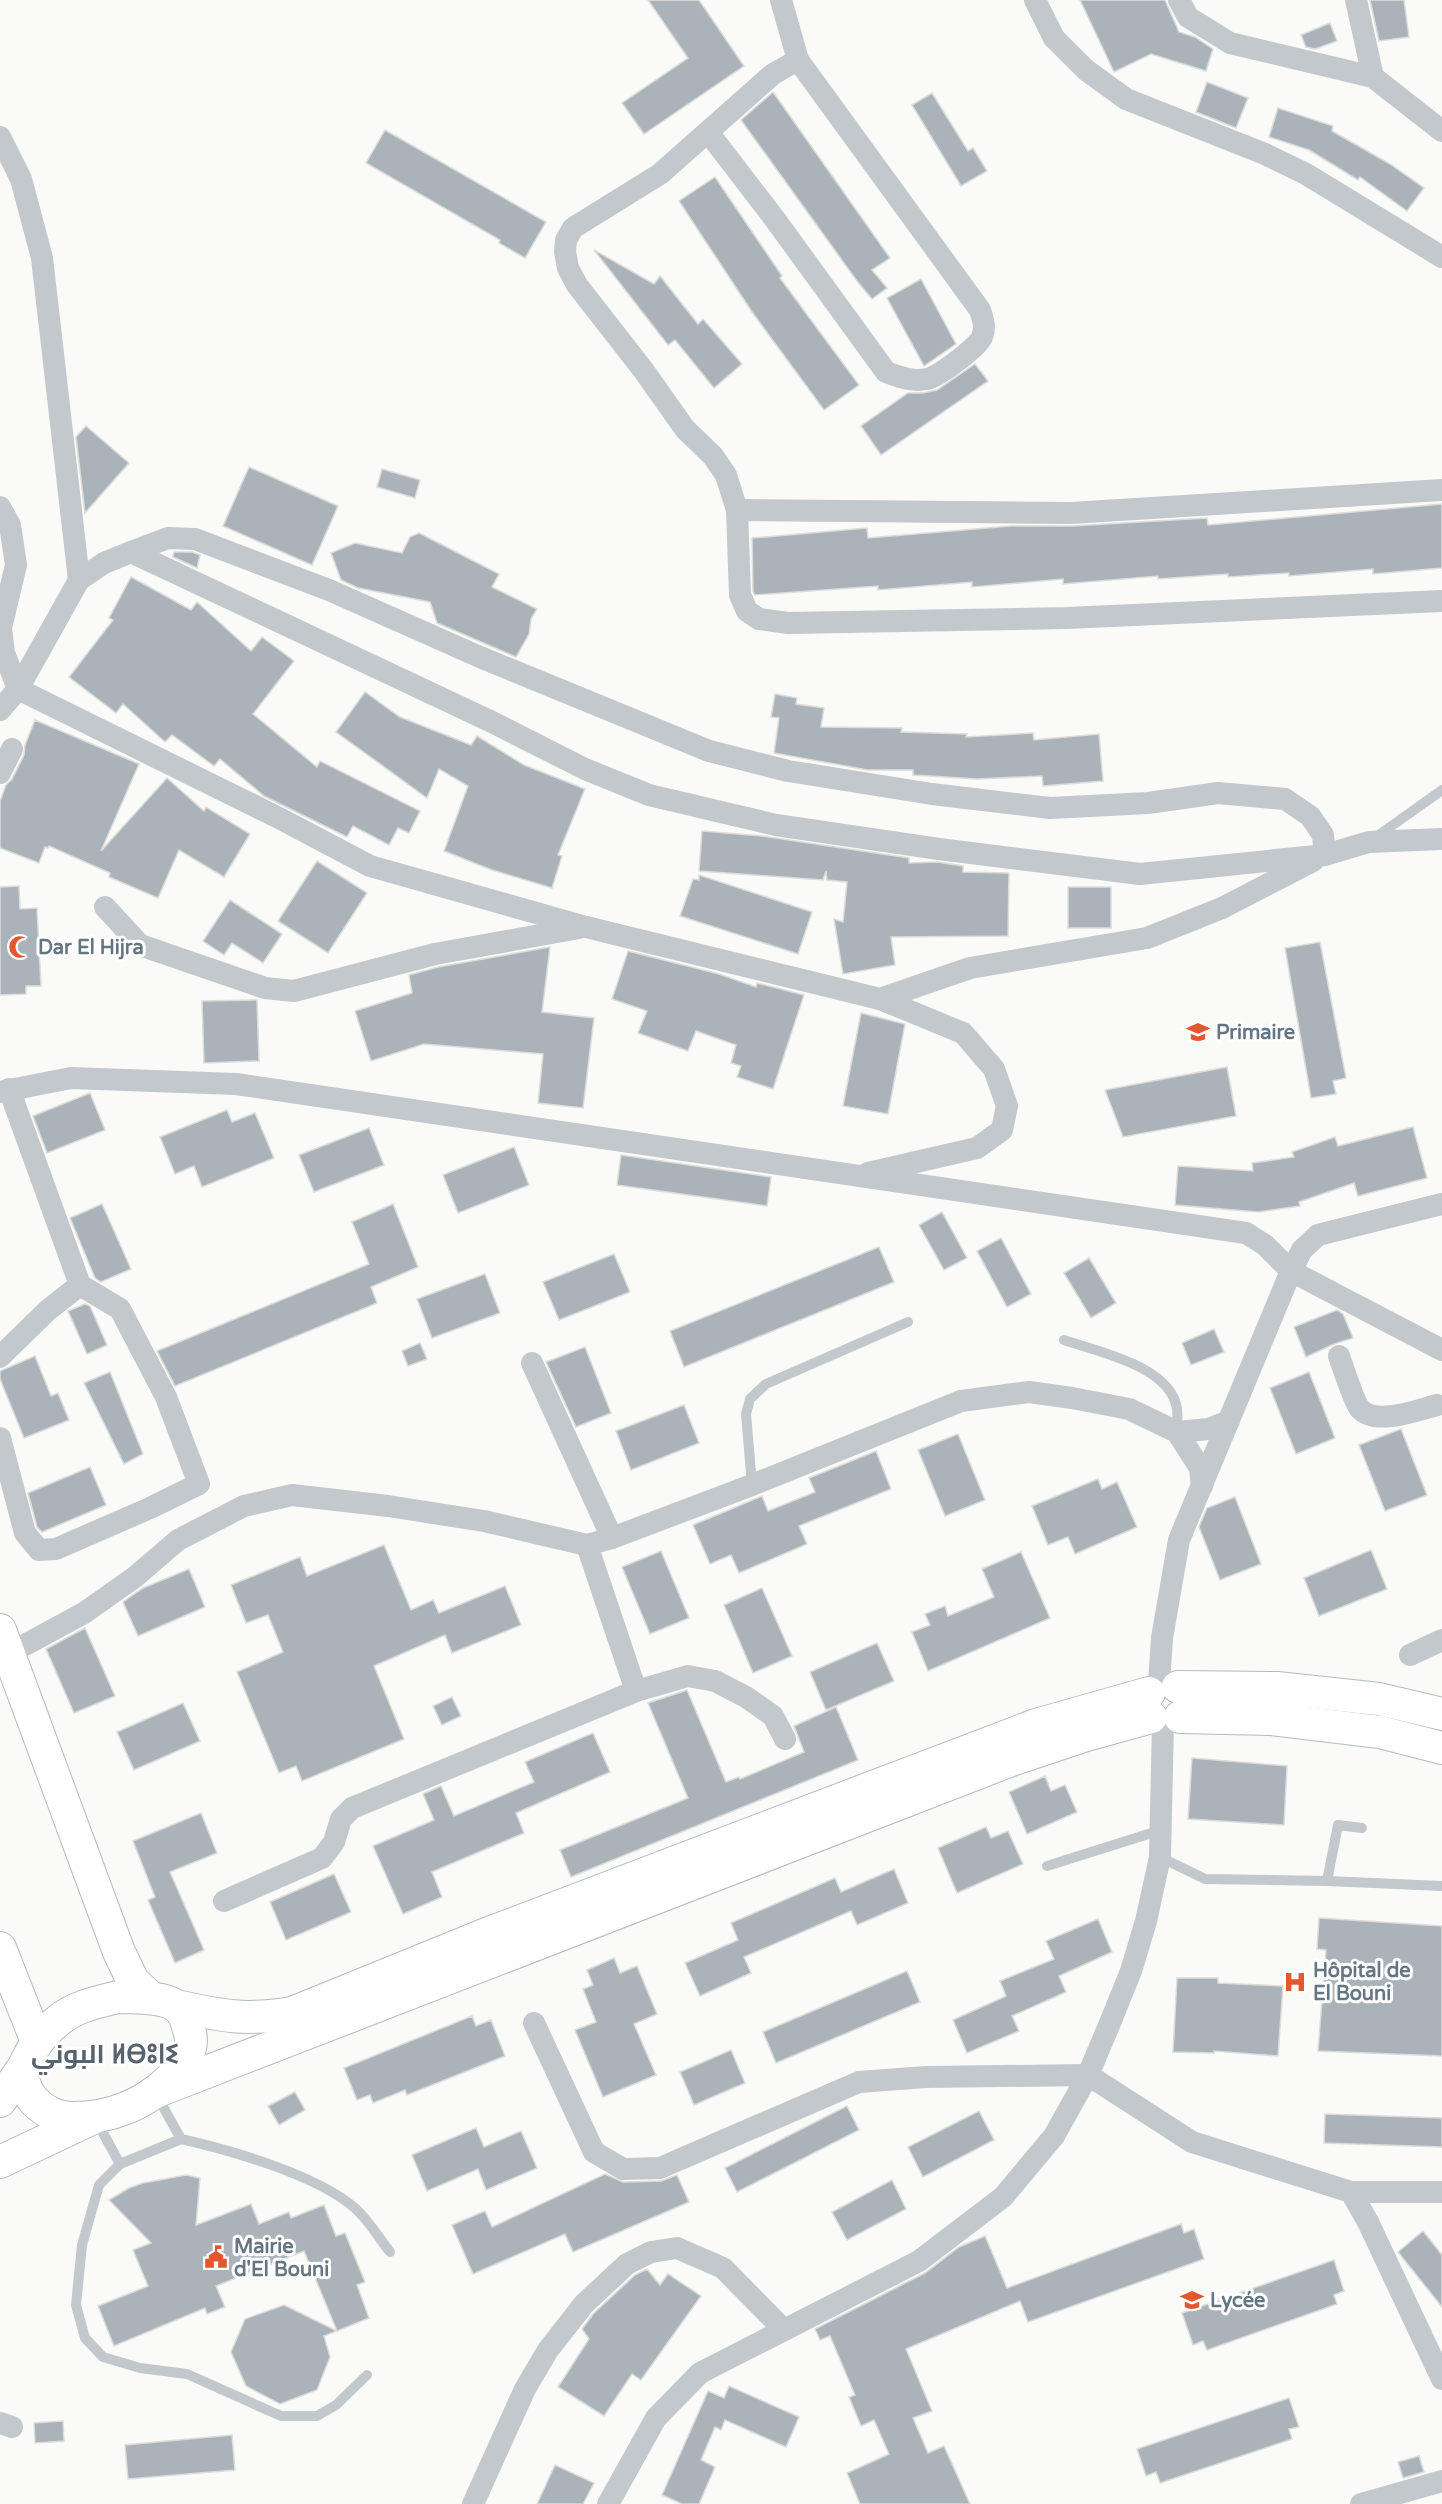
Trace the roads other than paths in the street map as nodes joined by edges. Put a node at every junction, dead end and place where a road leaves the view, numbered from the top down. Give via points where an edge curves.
1 (781, 0) edge
2 (1022, 0) edge
3 (1035, 0) edge
4 (1179, 0) edge
5 (1356, 0) edge
6 (1054, 38) junction
7 (798, 60) junction
8 (1373, 78) junction
9 (1442, 131) edge
10 (708, 132) junction
11 (0, 137) edge
12 (1442, 257) edge
13 (1442, 490) edge
14 (0, 507) edge
15 (737, 510) junction
16 (131, 552) junction
17 (79, 580) junction
18 (1442, 601) edge
19 (18, 689) junction
20 (0, 710) edge
21 (12, 749) dead end
22 (0, 773) edge
23 (1442, 790) edge
24 (1442, 839) edge
25 (1369, 842) junction
26 (1325, 855) junction
27 (105, 907) dead end
28 (586, 927) junction
29 (880, 999) junction
30 (4, 1090) edge
31 (853, 1176) junction
32 (1442, 1204) edge
33 (1291, 1271) junction
34 (80, 1285) junction
35 (908, 1322) dead end
36 (1064, 1340) dead end
37 (1441, 1349) edge
38 (1339, 1356) dead end
39 (0, 1357) edge
40 (532, 1363) dead end
41 (1440, 1407) edge
42 (1229, 1421) junction
43 (1177, 1432) junction
44 (0, 1438) edge
45 (752, 1485) junction
46 (1202, 1486) junction
47 (612, 1538) junction
48 (587, 1545) junction
49 (1442, 1640) edge
50 (5, 1641) edge
51 (1410, 1655) dead end
52 (636, 1691) junction
53 (1163, 1703) junction
54 (1442, 1714) edge
55 (785, 1739) dead end
56 (1442, 1748) edge
57 (1362, 1828) dead end
58 (1161, 1829) junction
59 (1160, 1857) junction
60 (1047, 1866) dead end
61 (1327, 1881) junction
62 (1442, 1886) edge
63 (224, 1901) dead end
64 (0, 1948) edge
65 (164, 2002) junction
66 (534, 2023) dead end
67 (31, 2053) junction
68 (1088, 2075) junction
69 (155, 2092) junction
70 (0, 2101) edge
71 (94, 2117) junction
72 (181, 2139) junction
73 (0, 2162) edge
74 (120, 2164) junction
75 (1352, 2192) junction
76 (1442, 2192) edge
77 (390, 2252) dead end
78 (784, 2330) junction
79 (367, 2374) dead end
80 (1442, 2379) edge
81 (1442, 2481) edge
82 (473, 2504) edge
83 (608, 2504) edge
84 (1361, 2504) edge

1 - 7 street
2 - 6 street
3 - 6 street
4 - 8 street via 1188,17 1230,43
5 - 8 street
6 - 12 street via 1086,70 1126,99 1305,174
7 - 10 street via 773,74
7 - 10 street via 980,310 985,325 981,340 966,354 929,379 908,380 886,372
8 - 9 street
10 - 15 street via 660,174 573,228 565,252 577,285 685,429 726,475
11 - 17 street via 21,179 42,258
13 - 15 street via 1071,513
14 - 19 street via 10,525 16,565 1,628 4,653
15 - 18 street via 740,595 747,610 759,619 788,623 1067,618
16 - 17 street via 104,563
16 - 26 street via 585,769 649,795 776,825 1140,874
16 - 26 street via 168,538 195,539 329,590 709,751 788,771 1050,808 1148,803 1218,793 1285,799 1310,816 1323,835
17 - 19 street
19 - 20 street
19 - 28 street via 370,866
21 - 22 street
23 - 25 lane
24 - 25 street
25 - 26 street
26 - 29 street via 1222,908 1147,938 970,968
27 - 28 street via 140,945 265,988 294,991 435,954
28 - 29 street
29 - 31 street via 963,1033 994,1070 1007,1106 1002,1130 977,1148
30 - 31 street via 71,1078 236,1084
30 - 34 street
31 - 33 street via 1246,1233 1265,1245
32 - 33 street via 1318,1234 1302,1250
33 - 37 street
33 - 42 street
34 - 39 street
34 - 44 street via 120,1309 165,1397 199,1484 56,1549 39,1550 25,1533
35 - 45 lane via 766,1383 750,1399 746,1414
36 - 43 lane via 1142,1366 1170,1389 1177,1408
38 - 41 street via 1359,1408 1372,1416
40 - 47 street
42 - 43 street via 1209,1429
42 - 46 street
43 - 45 street via 1129,1409 1029,1392 961,1401
43 - 46 street via 1200,1468
45 - 47 street
46 - 53 street via 1179,1540 1162,1638
47 - 48 street
48 - 50 street via 484,1521 292,1495 244,1506 178,1540 84,1613
48 - 52 street
49 - 51 street
50 - 65 main road via 119,1952 134,1981
52 - 55 street via 688,1676 715,1681 773,1716
52 - 63 street via 352,1808 341,1819 334,1842 322,1858
53 - 54 main road via 1277,1688 1379,1699
53 - 56 main road via 1380,1732
53 - 58 street
53 - 65 main road via 1036,1725 484,1935 292,2013 231,2018
53 - 69 main road
57 - 61 lane via 1338,1825
58 - 59 street
58 - 60 lane
59 - 61 lane via 1205,1879
59 - 68 street via 1131,1971
61 - 62 lane
64 - 67 main road
65 - 67 main road via 118,1997 89,2004 61,2019
65 - 69 main road via 186,2019 192,2036 188,2055 177,2072
66 - 68 street via 594,2152 623,2169 660,2168 859,2082
67 - 70 main road
67 - 71 main road via 26,2089 38,2107 64,2118
68 - 75 street via 1192,2142
68 - 78 street via 1054,2136 1003,2197 919,2261
69 - 71 main road via 127,2108
69 - 72 lane
71 - 73 main road
71 - 74 lane
72 - 74 lane
72 - 77 lane via 324,2186 356,2209
74 - 79 lane via 99,2186 82,2245 76,2305 84,2338 102,2357 140,2368 187,2374 281,2416 317,2415 348,2395
75 - 76 street
75 - 80 street
78 - 82 street via 723,2268 677,2248 651,2252 627,2264 584,2304 548,2350 525,2389
78 - 83 street via 700,2373 656,2418
81 - 84 street

